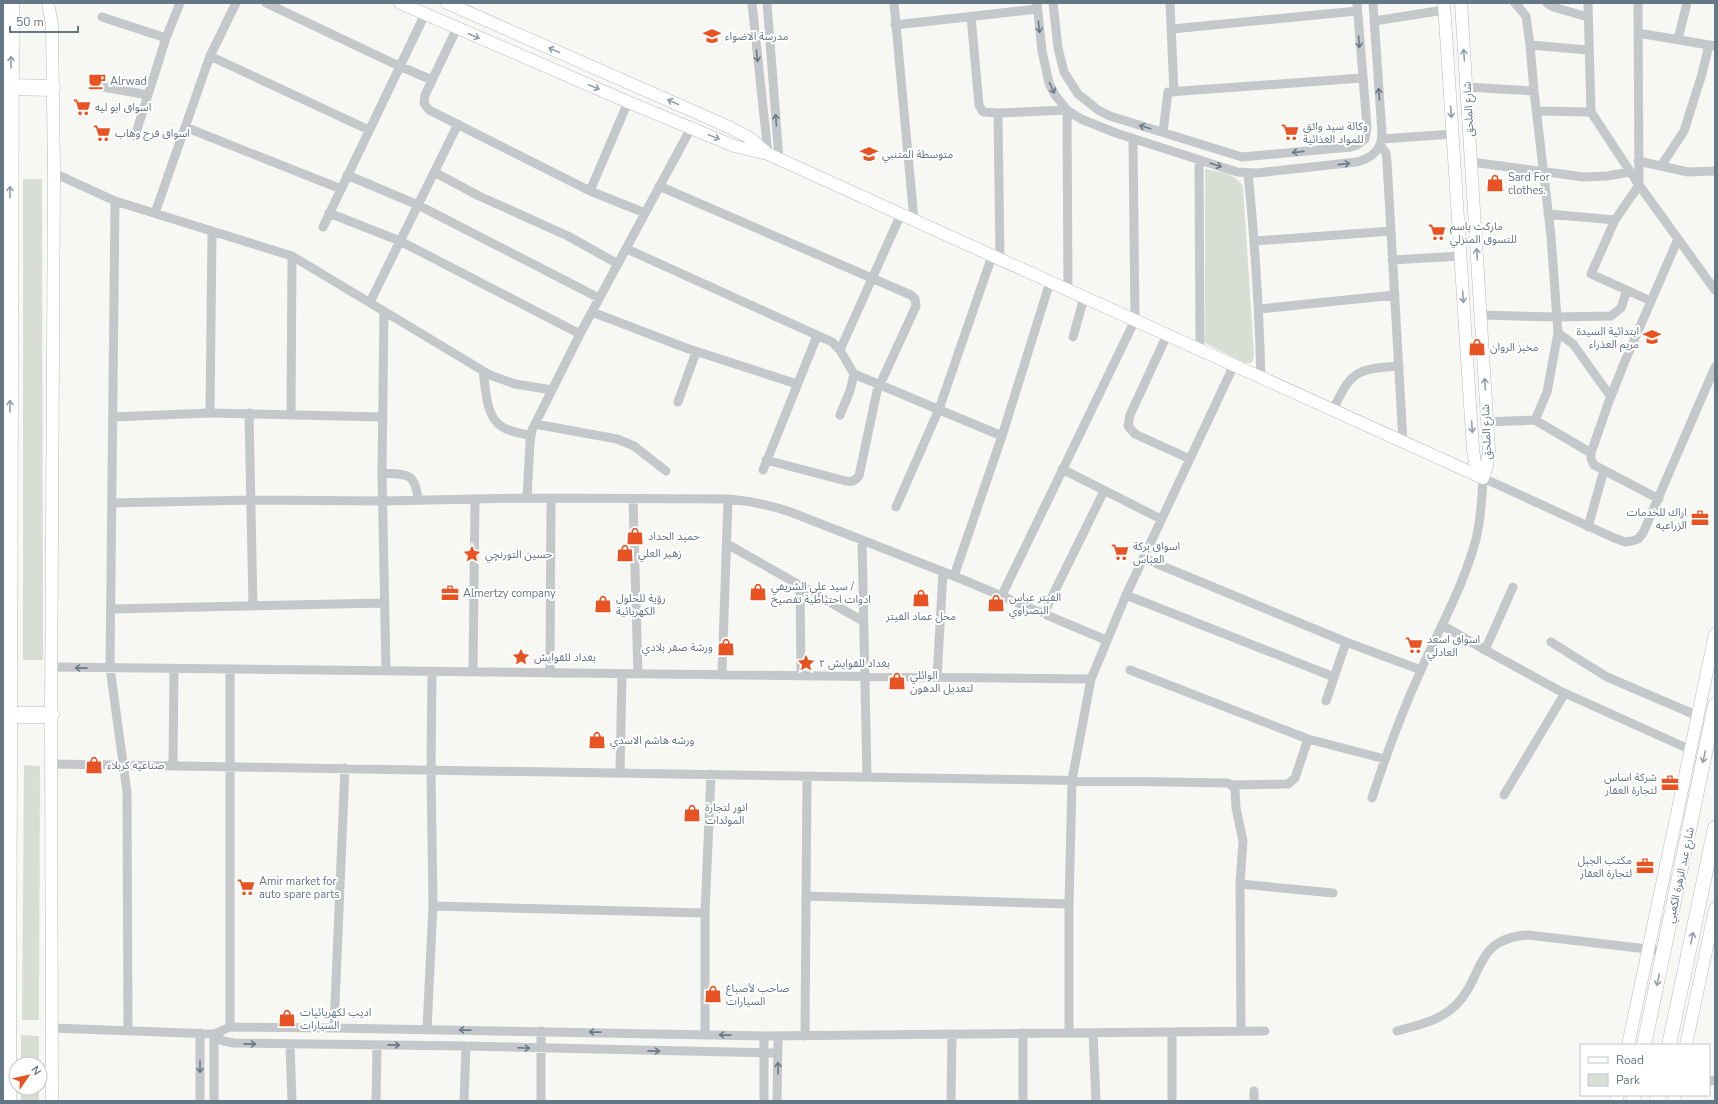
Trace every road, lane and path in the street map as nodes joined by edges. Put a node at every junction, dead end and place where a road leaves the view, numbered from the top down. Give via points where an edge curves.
1 (11, 3) edge
2 (48, 3) edge
3 (180, 3) edge
4 (236, 3) edge
5 (266, 3) edge
6 (400, 3) edge
7 (447, 3) edge
8 (752, 3) edge
9 (767, 3) edge
10 (894, 3) edge
11 (1053, 3) edge
12 (1170, 3) edge
13 (1373, 3) edge
14 (1461, 3) edge
15 (1515, 3) edge
16 (1546, 3) edge
17 (1588, 3) edge
18 (1638, 3) edge
19 (1687, 3) edge
20 (1037, 6) edge
21 (465, 7) edge
22 (1357, 7) edge
23 (1444, 7) edge
24 (425, 14) junction
25 (971, 16) junction
26 (102, 17) dead end
27 (1588, 17) junction
28 (1374, 21) junction
29 (895, 25) junction
30 (457, 28) junction
31 (1172, 29) junction
32 (1638, 33) junction
33 (166, 38) junction
34 (1678, 39) junction
35 (1530, 45) junction
36 (1712, 46) edge
37 (1588, 50) junction
38 (210, 56) junction
39 (399, 66) junction
40 (1362, 78) junction
41 (432, 80) junction
42 (10, 87) junction
43 (103, 87) dead end
44 (1466, 87) junction
45 (52, 88) junction
46 (1534, 91) junction
47 (1174, 92) junction
48 (148, 95) junction
49 (628, 102) junction
50 (1067, 110) junction
51 (1536, 111) junction
52 (1591, 112) junction
53 (998, 113) junction
54 (458, 124) junction
55 (185, 127) junction
56 (691, 128) junction
57 (369, 130) junction
58 (1163, 132) junction
59 (1453, 134) junction
60 (135, 136) dead end
61 (1175, 136) junction
62 (1133, 139) junction
63 (1381, 142) junction
64 (1172, 151) junction
65 (768, 154) junction
66 (779, 159) junction
67 (1199, 160) junction
68 (1638, 161) junction
69 (1471, 162) junction
70 (1661, 166) junction
71 (1715, 171) edge
72 (434, 172) junction
73 (1544, 172) junction
74 (1630, 172) junction
75 (54, 173) junction
76 (1248, 173) junction
77 (347, 175) junction
78 (1639, 185) junction
79 (660, 186) junction
80 (341, 189) junction
81 (590, 191) junction
82 (115, 201) junction
83 (418, 205) junction
84 (155, 213) junction
85 (329, 213) junction
86 (645, 213) junction
87 (901, 214) junction
88 (1548, 214) junction
89 (914, 220) junction
90 (1615, 220) junction
91 (323, 227) dead end
92 (212, 231) junction
93 (1390, 231) junction
94 (1678, 239) junction
95 (400, 241) junction
96 (1255, 241) junction
97 (627, 249) junction
98 (292, 256) junction
99 (1461, 256) junction
100 (996, 257) junction
101 (1392, 260) junction
102 (618, 264) junction
103 (6, 270) edge
104 (873, 278) junction
105 (1050, 282) junction
106 (1068, 290) junction
107 (1627, 290) junction
108 (1715, 290) edge
109 (1395, 294) junction
110 (599, 298) junction
111 (1084, 298) junction
112 (1651, 301) junction
113 (370, 302) junction
114 (1260, 309) junction
115 (384, 311) junction
116 (592, 312) junction
117 (7, 314) edge
118 (1480, 315) junction
119 (1556, 318) junction
120 (1135, 320) junction
121 (1558, 333) junction
122 (580, 334) junction
123 (1167, 335) junction
124 (817, 336) junction
125 (1073, 337) dead end
126 (840, 350) junction
127 (1200, 350) junction
128 (696, 352) junction
129 (1234, 365) junction
130 (1399, 366) junction
131 (1715, 367) edge
132 (483, 371) junction
133 (854, 374) junction
134 (1261, 378) junction
135 (797, 384) junction
136 (879, 384) junction
137 (552, 390) junction
138 (1611, 397) junction
139 (678, 402) dead end
140 (939, 408) junction
141 (1333, 410) junction
142 (210, 413) junction
143 (249, 413) junction
144 (291, 414) junction
145 (840, 415) dead end
146 (113, 416) junction
147 (382, 417) junction
148 (1535, 420) junction
149 (1487, 422) junction
150 (535, 424) junction
151 (531, 436) junction
152 (1002, 436) junction
153 (1403, 442) junction
154 (1592, 453) junction
155 (1190, 459) junction
156 (766, 460) junction
157 (1062, 469) junction
158 (763, 470) dead end
159 (1604, 470) junction
160 (666, 471) dead end
161 (382, 474) junction
162 (1483, 478) junction
163 (1104, 491) junction
164 (527, 498) junction
165 (1659, 498) junction
166 (475, 499) junction
167 (551, 499) junction
168 (633, 499) junction
169 (728, 499) junction
170 (251, 500) junction
171 (418, 500) junction
172 (382, 501) junction
173 (112, 503) junction
174 (896, 508) dead end
175 (1161, 520) junction
176 (1588, 527) junction
177 (862, 540) junction
178 (727, 544) junction
179 (1143, 558) junction
180 (942, 572) junction
181 (954, 576) junction
182 (800, 586) junction
183 (1513, 587) dead end
184 (1002, 595) junction
185 (1126, 596) junction
186 (384, 603) junction
187 (253, 606) junction
188 (111, 609) junction
189 (1044, 613) junction
190 (863, 621) junction
191 (1442, 625) junction
192 (1715, 634) edge
193 (1106, 640) junction
194 (1346, 642) junction
195 (1551, 642) dead end
196 (1485, 650) junction
197 (53, 668) junction
198 (110, 668) junction
199 (174, 669) junction
200 (230, 670) junction
201 (1130, 670) dead end
202 (1421, 670) junction
203 (386, 671) junction
204 (432, 672) junction
205 (473, 672) junction
206 (550, 673) junction
207 (622, 674) junction
208 (638, 674) junction
209 (722, 675) junction
210 (801, 676) junction
211 (1334, 677) junction
212 (864, 678) junction
213 (937, 678) junction
214 (1091, 679) junction
215 (1565, 693) junction
216 (1326, 701) dead end
217 (1715, 705) edge
218 (8, 715) junction
219 (51, 715) junction
220 (1698, 716) junction
221 (1308, 739) junction
222 (1691, 750) junction
223 (1385, 759) junction
224 (52, 764) junction
225 (123, 765) junction
226 (174, 766) junction
227 (229, 767) junction
228 (345, 768) junction
229 (431, 770) junction
230 (620, 773) junction
231 (711, 774) junction
232 (807, 776) junction
233 (867, 777) junction
234 (1072, 780) junction
235 (1232, 785) junction
236 (1504, 795) dead end
237 (1372, 798) dead end
238 (1715, 828) edge
239 (1240, 884) junction
240 (1334, 893) dead end
241 (806, 896) junction
242 (1069, 904) junction
243 (433, 906) junction
244 (1715, 909) edge
245 (705, 913) junction
246 (1649, 948) junction
247 (1664, 951) junction
248 (230, 1027) junction
249 (52, 1028) junction
250 (334, 1028) junction
251 (427, 1029) junction
252 (128, 1031) junction
253 (541, 1031) junction
254 (1241, 1031) junction
255 (1265, 1031) dead end
256 (1397, 1031) dead end
257 (1172, 1032) junction
258 (200, 1033) junction
259 (1023, 1033) junction
260 (1069, 1033) junction
261 (1093, 1033) junction
262 (214, 1034) junction
263 (952, 1034) junction
264 (705, 1035) junction
265 (764, 1036) junction
266 (778, 1036) junction
267 (805, 1036) junction
268 (6, 1037) edge
269 (1628, 1044) edge
270 (1644, 1044) edge
271 (1669, 1044) edge
272 (1686, 1044) edge
273 (290, 1045) junction
274 (377, 1045) junction
275 (466, 1046) junction
276 (541, 1048) junction
277 (764, 1053) junction
278 (778, 1053) junction
279 (6, 1090) edge
280 (1254, 1091) dead end
281 (52, 1101) edge
282 (200, 1101) edge
283 (214, 1101) edge
284 (292, 1101) edge
285 (376, 1101) edge
286 (464, 1101) edge
287 (541, 1101) edge
288 (764, 1101) edge
289 (778, 1101) edge
290 (951, 1101) edge
291 (1023, 1101) edge
292 (1096, 1101) edge
293 (1172, 1101) edge
294 (1254, 1101) edge

42 -> 1 highway
2 - 45 street via 52,25
3 - 33 street
4 - 38 street
5 - 39 street
6 - 24 street
7 - 21 street
8 -> 65 street
66 -> 9 street
10 - 29 street
58 -> 11 street via 1110,116 1078,94 1064,72 1060,60
12 - 31 street
13 - 28 street
44 -> 14 street, شارع الملحق
15 - 35 street via 1526,16
16 - 27 street
17 - 27 street
18 - 32 street
19 - 34 street
20 - 25 street
20 -> 50 street via 1049,83
65 -> 21 street via 750,138 729,127
22 - 31 street
22 -> 40 street
23 - 28 street
23 -> 59 street, شارع الملحق
24 - 30 street
24 - 39 street
25 - 29 street
25 - 53 street via 979,105 983,112
26 - 33 street
27 - 37 street
63 -> 28 street
29 - 89 street
30 - 41 street
30 -> 49 street
31 - 47 street
32 - 34 street
32 - 68 street
33 - 48 street
34 - 36 street
35 - 37 street
35 - 46 street
36 - 70 street via 1684,131
37 - 52 street
38 - 55 street
38 - 57 street
39 - 41 street
39 - 57 street
40 - 47 street
40 -> 61 street via 1366,134 1365,139 1357,145 1242,157
41 - 54 street via 424,103 429,110
42 - 45 highway
103 -> 42 highway
43 - 48 street
44 - 46 street
44 - 69 street, شارع الملحق
45 - 75 street
46 - 51 street
47 - 58 street via 1168,92
48 - 60 street
49 - 56 street
49 - 81 street
50 - 53 street
50 - 62 street via 1096,126
50 - 106 street
51 - 52 street
51 - 73 street
52 - 74 street
53 - 100 street
54 - 72 street
54 - 81 street
55 - 80 street
55 - 84 street
56 -> 65 street via 734,146
56 - 79 street
57 - 77 street
58 - 61 street
59 - 63 street
59 - 99 street, شارع الملحق
61 - 64 street
62 - 64 street
62 - 120 street
76 -> 63 street via 1357,162 1374,154
63 - 93 street via 1387,157
64 - 67 street
65 - 66 street
66 - 87 street
67 -> 76 street
67 - 127 street
68 - 70 street
68 - 78 street
69 - 73 street
118 -> 69 street, شارع الملحق
70 - 71 street via 1688,172
72 - 83 street
72 - 102 street via 479,196 568,236
73 - 74 street via 1584,177
73 - 88 street
74 - 78 street
75 - 82 street
75 - 197 street
76 - 96 street
77 - 80 street
77 - 83 street
78 - 90 street
78 - 94 street
79 - 86 street
79 - 104 street
80 - 85 street
81 - 86 street
82 - 84 street
82 - 146 street
83 - 95 street
83 - 110 street
84 - 92 street
85 - 91 street
85 - 95 street
86 - 97 street
87 - 89 street
87 - 104 street
88 - 90 street
88 - 119 street
89 - 100 street
90 - 107 street via 1591,274
92 - 98 street
92 - 142 street
93 - 96 street
93 - 101 street
94 - 108 street
94 - 112 street
95 - 113 street
95 - 122 street
96 - 114 street
97 - 102 street
97 - 124 street
98 - 113 street
98 - 144 street
99 - 101 street
99 -> 162 street, شارع الملحق via 1474,456
100 - 105 street
100 - 140 street
101 - 109 street
102 - 110 street
103 - 117 highway
104 - 126 street
104 - 136 street via 911,295 916,302
105 - 106 street
105 - 152 street
106 - 111 street
107 - 112 street
107 - 119 street via 1621,308 1611,316
109 - 114 street
109 - 130 street
110 - 116 street
111 - 120 street
111 - 125 street
112 - 138 street
113 - 115 street
114 - 134 street
115 - 132 street
115 - 147 street
116 - 122 street
116 - 128 street
218 -> 117 highway
118 - 119 street
149 -> 118 street, شارع الملحق
119 - 121 street
120 - 123 street
120 - 157 street
121 - 138 street via 1573,344
121 - 148 street via 1547,392
122 - 137 street
123 - 127 street
123 - 155 street via 1130,415 1128,426 1136,434
124 - 126 street via 832,342
124 - 135 street
126 - 133 street
127 - 129 street
128 - 135 street
128 - 139 street
129 - 134 street
129 - 155 street
130 - 141 street via 1370,368 1355,375 1346,383
130 - 153 street
131 - 165 street
132 - 137 street via 506,382
132 - 151 street via 489,408 494,421 501,427
133 - 136 street
133 - 145 street
134 - 141 street
135 - 156 street
136 - 140 street
136 - 156 street via 859,476 853,481
137 - 150 street
138 - 154 street
140 - 152 street
140 - 174 street
141 - 153 street
142 - 143 street
142 - 146 street
143 - 144 street
143 - 170 street
144 - 147 street
146 - 173 street
147 - 161 street
148 - 149 street
148 - 154 street
149 - 162 street, شارع الملحق via 1488,458
150 - 151 street
150 - 160 street via 626,442
151 - 164 street
152 - 181 street
153 - 162 street
154 - 159 street via 1594,465
155 - 175 street
156 - 158 street
157 - 163 street
157 - 184 street
159 - 165 street
159 - 176 street
161 - 171 street via 410,477 416,484
161 - 172 street
162 - 176 street
162 - 191 street via 1481,511 1470,560
163 - 175 street
163 - 189 street
164 - 166 street
164 - 167 street
165 - 176 street via 1638,539 1625,542
166 - 171 street
166 - 205 street
167 - 168 street
167 - 206 street
168 - 169 street
168 - 208 street
169 - 177 street via 771,505
169 - 178 street
170 - 172 street
170 - 173 street
170 - 187 street
171 - 172 street
172 - 186 street
173 - 188 street
175 - 179 street
177 - 180 street
177 - 190 street
178 - 182 street
178 - 209 street
179 - 185 street
179 - 194 street
180 - 181 street
180 - 213 street
181 - 184 street
182 - 190 street
182 - 210 street
183 - 196 street
184 - 189 street
185 - 193 street
185 - 211 street
186 - 187 street
186 - 203 street
187 - 188 street
188 - 198 street
189 - 193 street
190 - 212 street
191 - 196 street
191 - 202 street
192 - 220 street
193 - 214 street
194 - 202 street
194 - 211 street
195 - 220 street via 1607,677
196 - 215 street
198 -> 197 street
197 - 219 street
198 - 199 street
198 - 225 street
199 - 200 street
199 - 226 street
200 - 203 street
200 - 227 street
201 - 221 street
202 - 223 street
203 - 204 street
204 - 205 street
204 - 229 street
205 - 206 street
206 - 207 street
207 - 208 street
207 - 230 street
208 - 209 street
209 - 210 street
210 - 212 street
211 - 216 street
212 - 213 street
212 - 233 street
213 - 214 street
214 - 234 street
215 - 222 street
215 - 236 street
217 -> 247 main road, شارع عبد الزهرة الكعبي
218 - 219 highway
218 - 268 highway
219 - 224 street
220 - 222 street
221 - 223 street
221 - 235 street via 1295,778 1291,782 1282,785
222 - 246 street
223 - 237 street
224 - 225 street
224 - 249 street
225 - 226 street
225 - 252 street via 127,792
226 - 227 street
227 - 228 street
227 - 248 street
228 - 229 street
228 - 250 street
229 - 230 street
229 - 243 street
230 - 231 street
231 - 232 street
231 - 245 street
232 - 233 street
232 - 241 street
233 - 234 street
234 - 235 street via 1224,782
234 - 242 street
235 - 239 street via 1236,790 1236,808 1243,841
271 -> 238 main road
239 - 240 street
239 - 254 street
241 - 242 street
241 - 267 street
242 - 260 street
243 - 245 street
243 - 251 street
244 - 272 street
245 - 264 street
246 - 247 street
246 - 256 street via 1528,935 1513,937 1487,952 1464,995 1450,1010 1436,1019
246 - 269 street
247 -> 270 main road, شارع عبد الزهرة الكعبي
248 - 250 street
248 - 262 street
249 - 252 street
249 - 281 street
250 - 251 street
253 -> 251 street
252 - 258 street
264 -> 253 street
253 - 276 street
254 - 255 street
254 - 257 street
257 - 261 street
257 - 293 street
258 - 262 street
258 -> 282 street
259 - 260 street
259 - 263 street
259 - 291 street
260 - 261 street
261 - 292 street
262 -> 273 street via 228,1043
262 - 283 street
263 - 267 street
263 - 290 street
265 -> 264 street
265 - 266 street
265 - 277 street
266 - 267 street
266 - 278 street
268 - 279 highway
273 - 274 street
273 - 284 street
274 -> 275 street
274 - 285 street
275 -> 276 street
275 - 286 street
276 -> 277 street
276 - 287 street
277 - 278 street
277 - 288 street
289 -> 278 street
280 - 294 street

